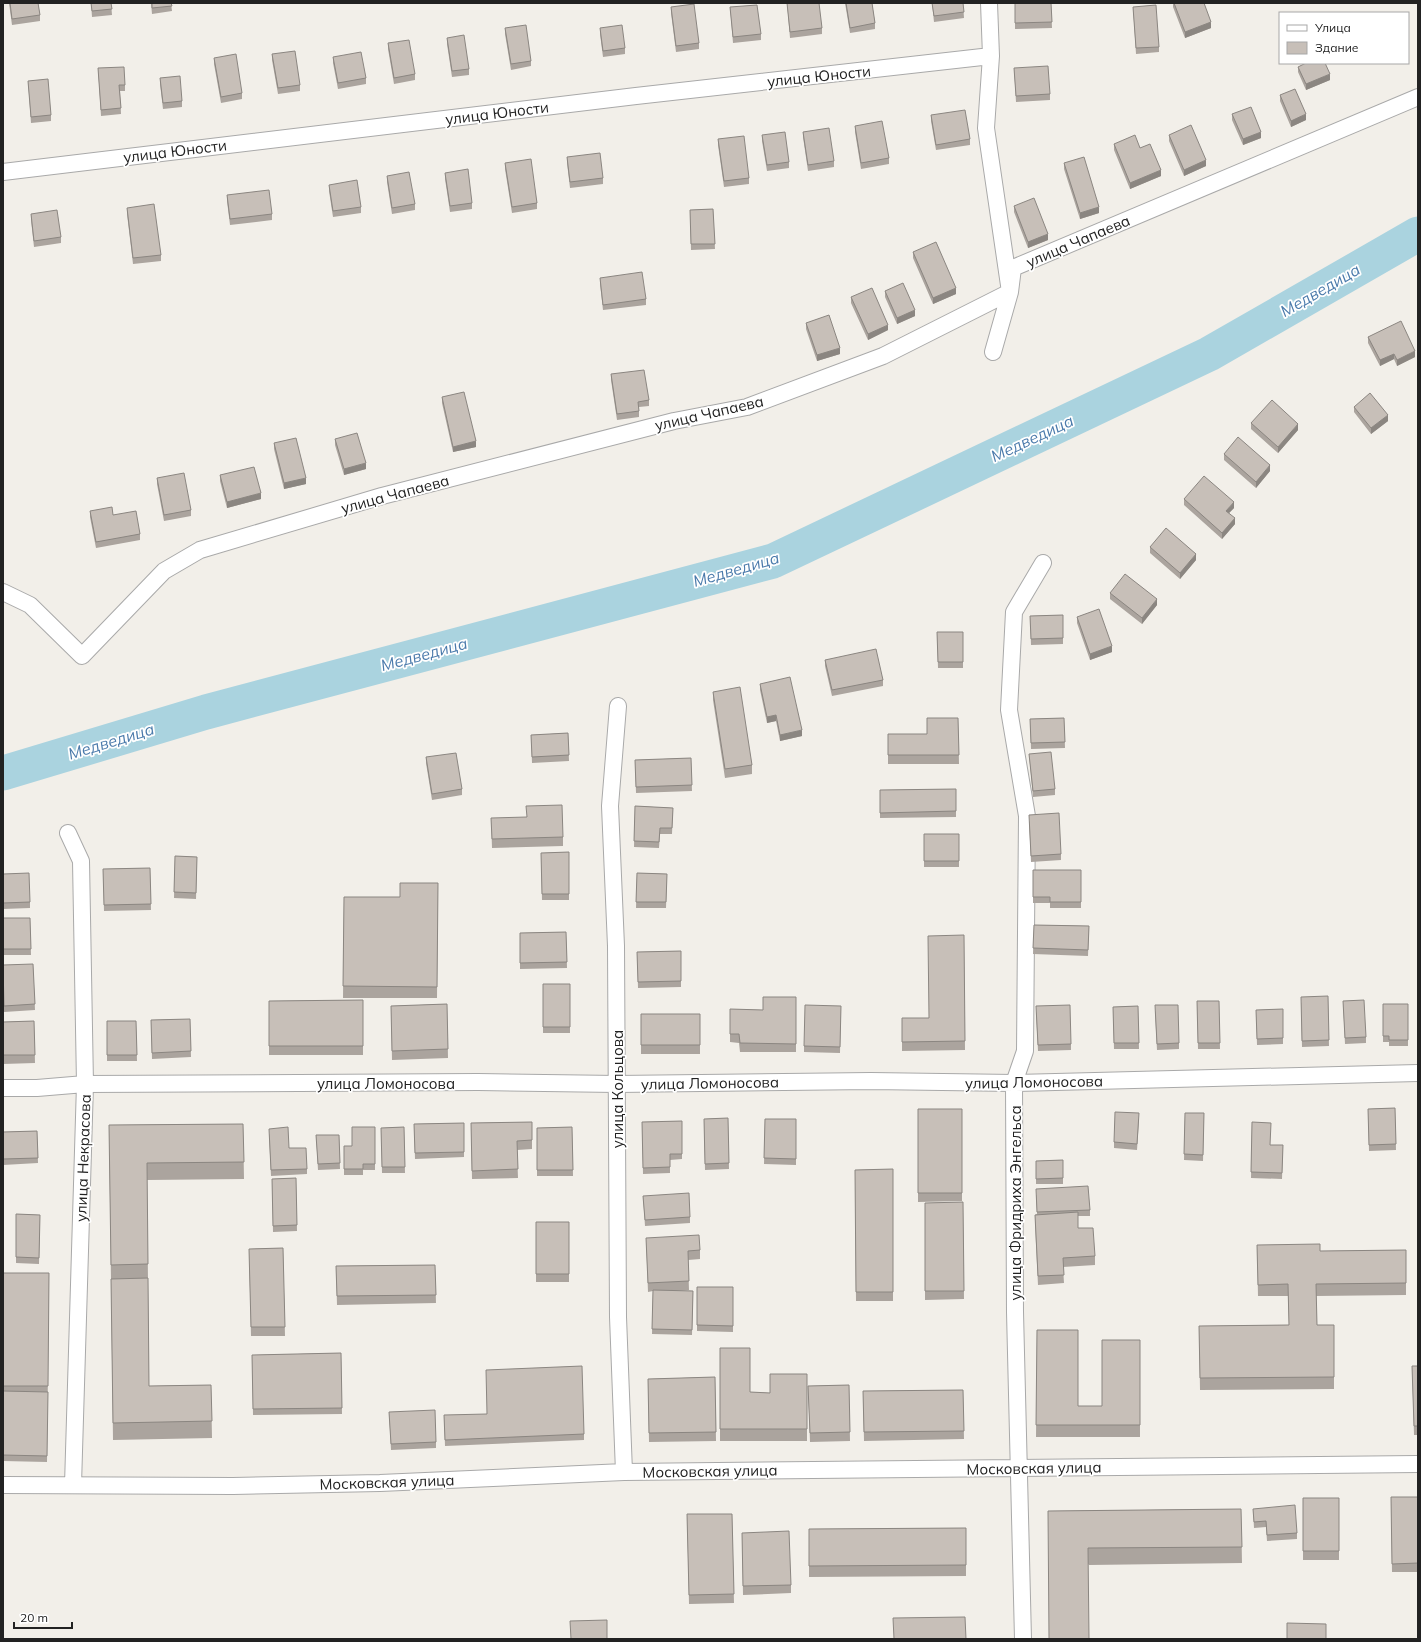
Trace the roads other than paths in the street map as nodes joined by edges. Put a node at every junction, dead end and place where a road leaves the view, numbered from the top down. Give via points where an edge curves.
1 (989, 3) edge
2 (991, 56) junction
3 (1418, 97) edge
4 (3, 172) edge
5 (1010, 292) junction
6 (994, 352) dead end
7 (1044, 563) dead end
8 (3, 592) edge
9 (618, 706) dead end
10 (68, 833) dead end
11 (1418, 1073) edge
12 (1014, 1083) junction
13 (85, 1084) junction
14 (617, 1084) junction
15 (3, 1088) edge
16 (1418, 1464) edge
17 (1019, 1468) junction
18 (624, 1472) junction
19 (3, 1485) edge
20 (73, 1485) junction
21 (1023, 1639) edge

1 - 2 street
2 - 4 street, улица Юности
2 - 5 street via 986,128
3 - 5 street, улица Чапаева via 1013,268
5 - 6 street
5 - 8 street, улица Чапаева via 883,356 747,407 674,420 397,492 200,550 164,571 82,656 30,605
7 - 12 street, улица Фридриха Энгельса via 1014,612 1009,710 1027,816 1025,1051
9 - 14 street, улица Кольцова via 610,806 616,946
10 - 13 street, улица Некрасова via 81,861
11 - 12 street, улица Ломоносова
12 - 14 street, улица Ломоносова via 871,1081
12 - 17 street, улица Фридриха Энгельса
13 - 14 street, улица Ломоносова
13 - 15 street, улица Ломоносова
13 - 20 street, улица Некрасова
14 - 18 street, улица Кольцова via 618,1317
16 - 17 street, Московская улица
17 - 18 street, Московская улица
17 - 21 street, улица Фридриха Энгельса
18 - 20 street, Московская улица via 380,1484
19 - 20 street, Московская улица

